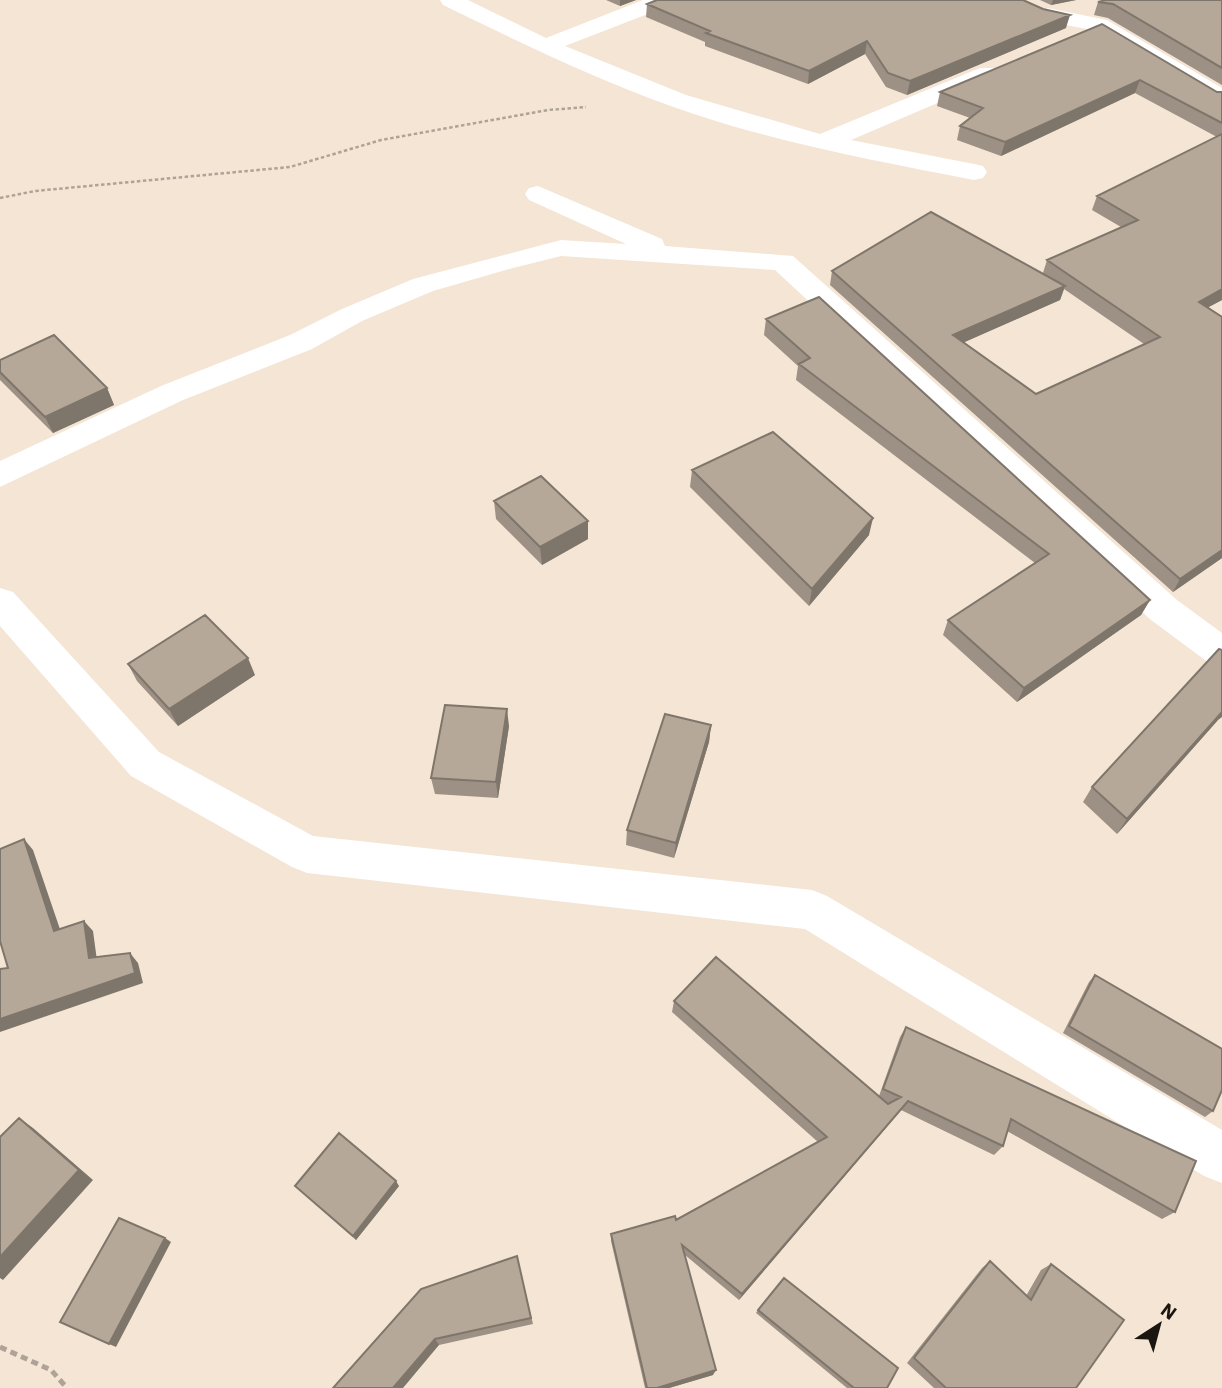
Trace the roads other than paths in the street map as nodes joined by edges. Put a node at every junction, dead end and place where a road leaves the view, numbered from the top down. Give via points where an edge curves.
1 (451, 0) edge
2 (663, 0) edge
3 (1108, 2) edge
4 (1099, 25) junction
5 (1061, 42) edge
6 (545, 46) junction
7 (1010, 63) edge
8 (1222, 98) edge
9 (820, 142) junction
10 (974, 172) dead end
11 (538, 194) dead end
12 (673, 255) junction
13 (0, 475) edge
14 (0, 602) edge
15 (1222, 653) edge
16 (1222, 1158) edge

1 - 6 street
2 - 6 street
3 - 4 street via 1037,10
4 - 5 street
4 - 8 street
6 - 9 street via 677,100
7 - 9 street
9 - 10 street
11 - 12 street
12 - 13 street via 561,248 423,285 301,342 172,393
12 - 15 street via 783,262 1164,610
14 - 16 street via 145,764 307,855 812,910

